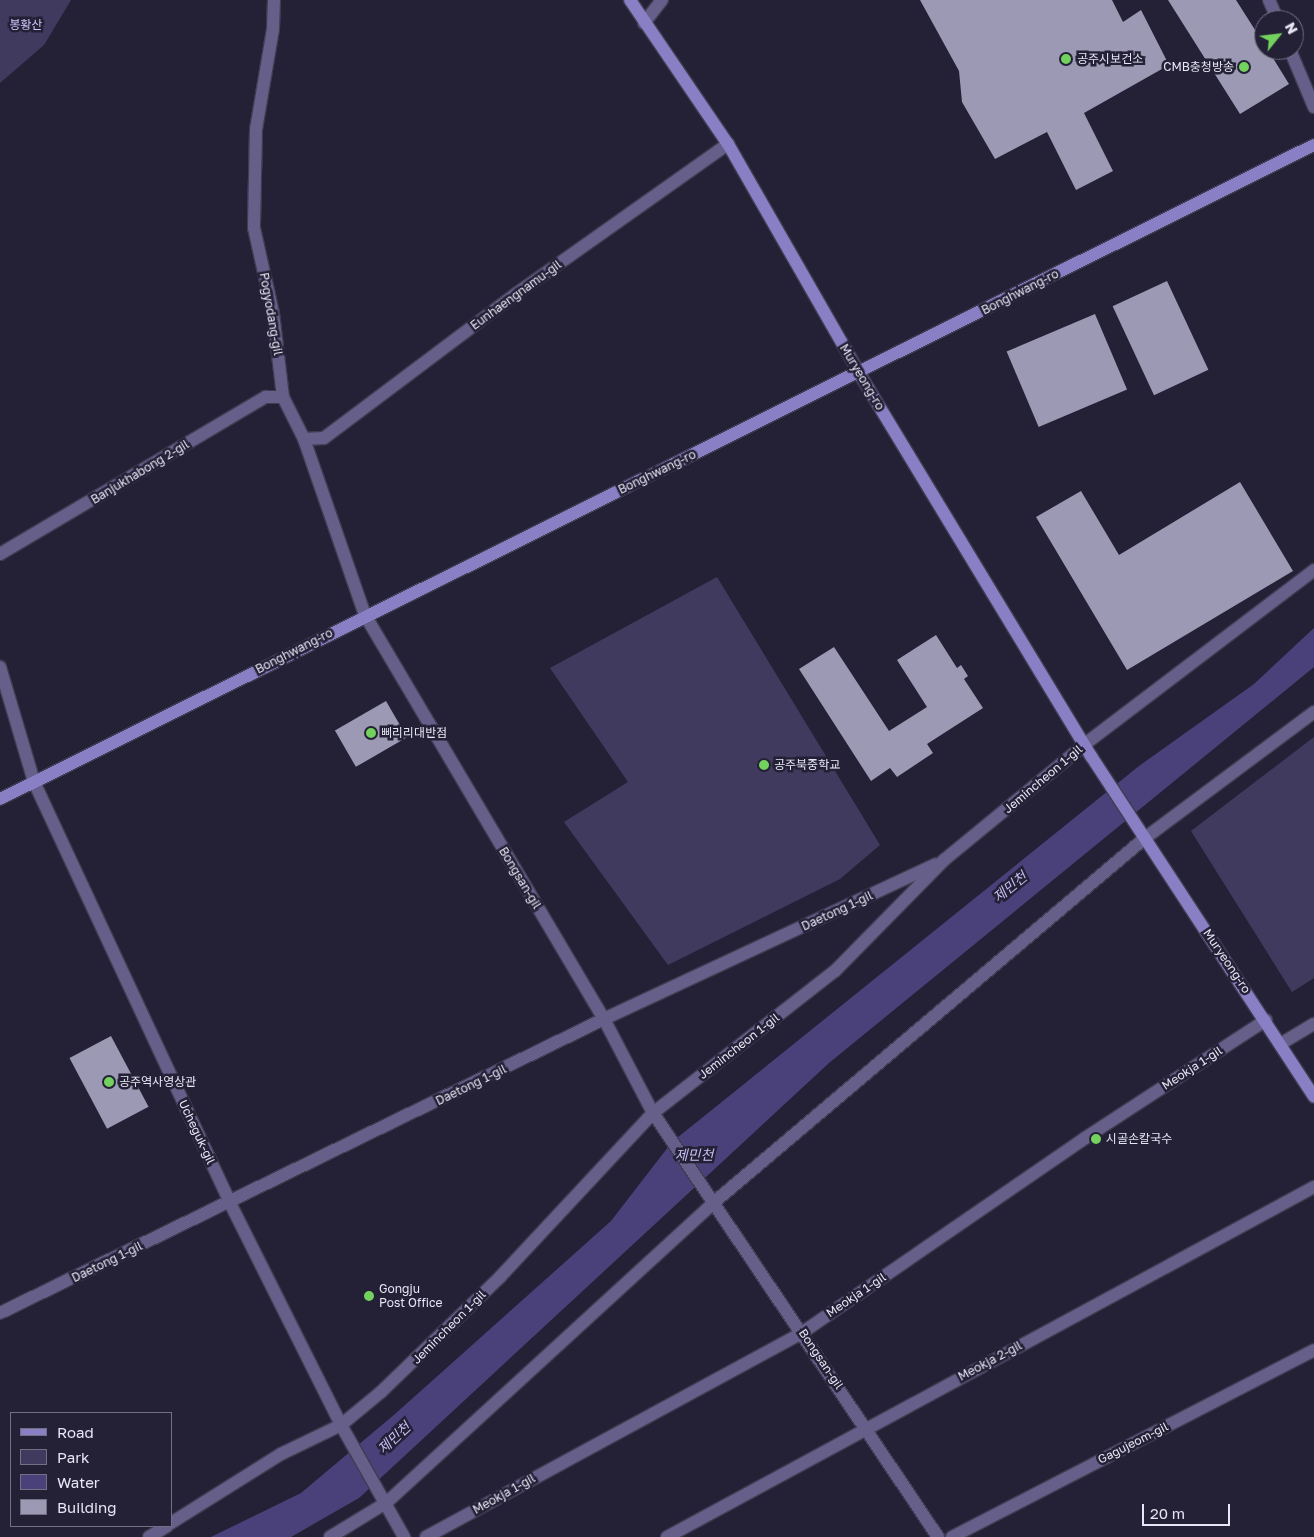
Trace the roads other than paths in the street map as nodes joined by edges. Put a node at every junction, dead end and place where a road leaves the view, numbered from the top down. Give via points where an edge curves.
1 (274, 0) edge
2 (630, 0) edge
3 (662, 0) edge
4 (644, 23) junction
5 (1294, 60) edge
6 (1314, 106) edge
7 (728, 144) junction
8 (1314, 145) edge
9 (859, 373) junction
10 (283, 397) junction
11 (304, 439) junction
12 (0, 554) edge
13 (1314, 570) edge
14 (365, 615) junction
15 (0, 667) edge
16 (1314, 712) edge
17 (1085, 744) junction
18 (34, 782) junction
19 (0, 799) edge
20 (1145, 838) junction
21 (944, 860) junction
22 (604, 1020) junction
23 (1266, 1020) junction
24 (1314, 1024) edge
25 (1282, 1043) junction
26 (1314, 1097) edge
27 (655, 1115) junction
28 (1314, 1187) edge
29 (230, 1203) junction
30 (712, 1203) junction
31 (0, 1313) edge
32 (803, 1332) junction
33 (1314, 1350) edge
34 (341, 1425) junction
35 (868, 1427) junction
36 (383, 1497) junction
37 (172, 1522) edge
38 (165, 1527) edge
39 (149, 1537) edge
40 (330, 1537) edge
41 (404, 1537) edge
42 (426, 1537) edge
43 (667, 1537) edge
44 (938, 1537) edge
45 (952, 1537) edge

1 - 10 street, Pogyodang-gil via 273,29 256,129 254,228 273,313
2 - 4 main road, Muryeong-ro
3 - 4 street
4 - 7 main road, Muryeong-ro
5 - 6 street
7 - 9 main road, Muryeong-ro
7 - 11 street, Eunhaengnamu-gil via 516,294 324,438
8 - 9 main road, Bonghwang-ro
9 - 14 main road, Bonghwang-ro
9 - 17 main road, Muryeong-ro
10 - 11 street, Pogyodang-gil
10 - 12 street, Banjukhabong 2-gil via 266,397
11 - 14 street, Pogyodang-gil
13 - 17 street, Jemincheon 1-gil
14 - 18 main road, Bonghwang-ro
14 - 22 street, Bongsan-gil
15 - 18 street
16 - 20 street
17 - 20 main road, Muryeong-ro
17 - 21 street, Jemincheon 1-gil
18 - 19 main road, Bonghwang-ro
18 - 29 street, Ucheguk-gil
20 - 23 main road, Muryeong-ro
20 - 30 street
21 - 22 street, Daetong 1-gil
21 - 27 street, Jemincheon 1-gil via 835,971
22 - 27 street, Bongsan-gil
22 - 29 street, Daetong 1-gil
23 - 25 main road, Muryeong-ro
23 - 32 street, Meokja 1-gil via 1085,1138
24 - 25 street
25 - 26 main road, Muryeong-ro
27 - 30 street, Bongsan-gil
27 - 34 street, Jemincheon 1-gil via 417,1360
28 - 35 street, Meokja 2-gil
29 - 31 street, Daetong 1-gil
29 - 34 street, Ucheguk-gil
30 - 32 street, Bongsan-gil
30 - 36 street
32 - 35 street, Bongsan-gil
32 - 42 street, Meokja 1-gil
33 - 45 street, Gagujeom-gil
34 - 36 street, Ucheguk-gil
34 - 37 street, Jemincheon 1-gil via 281,1454
35 - 43 street, Meokja 2-gil
35 - 44 street, Bongsan-gil
36 - 40 street
36 - 41 street
38 - 39 street

